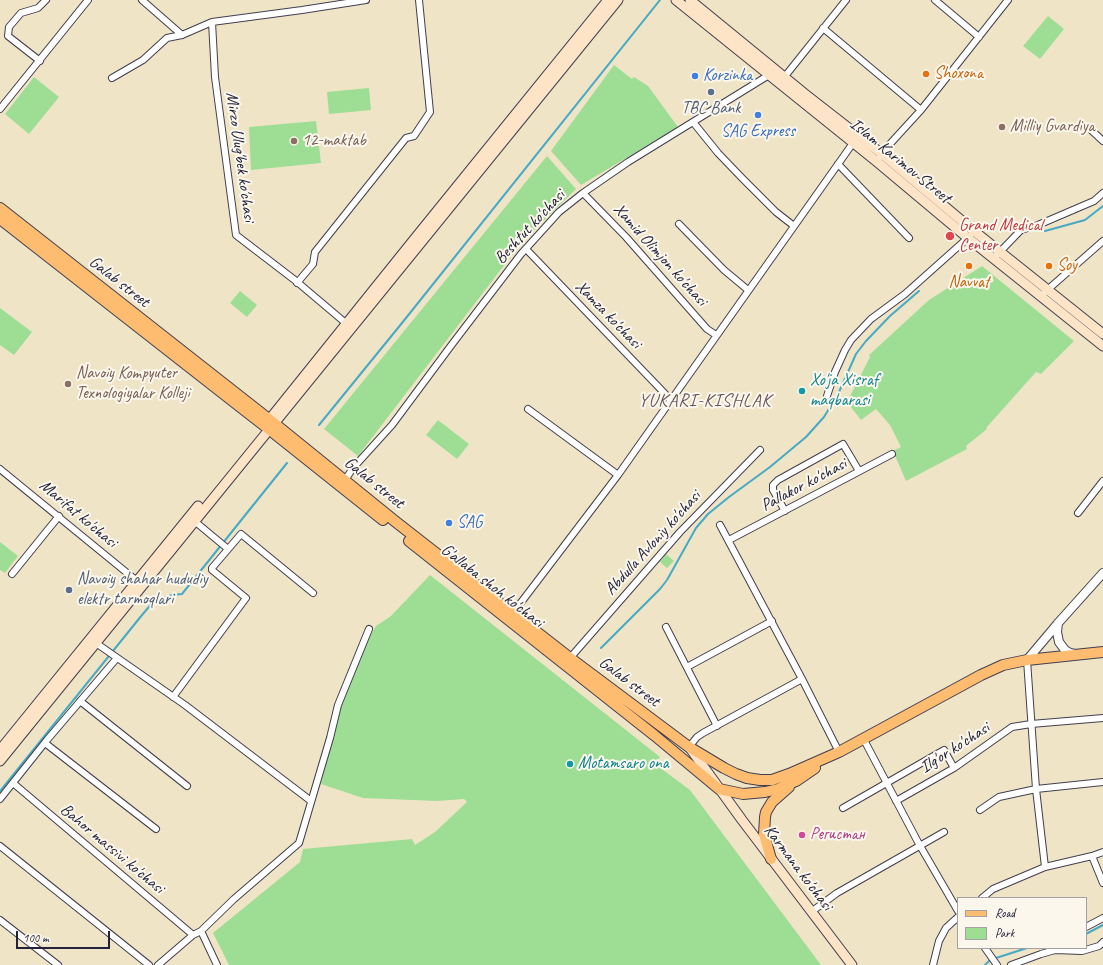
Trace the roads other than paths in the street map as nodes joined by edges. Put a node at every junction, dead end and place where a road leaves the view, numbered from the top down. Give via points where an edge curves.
1 (46, 0) edge
2 (88, 0) edge
3 (142, 0) edge
4 (366, 0) edge
5 (419, 0) edge
6 (608, 0) edge
7 (618, 0) edge
8 (676, 0) edge
9 (690, 0) edge
10 (846, 0) edge
11 (935, 0) edge
12 (1008, 0) edge
13 (212, 22) junction
14 (824, 28) junction
15 (182, 35) junction
16 (979, 36) junction
17 (40, 61) junction
18 (769, 74) junction
19 (112, 78) dead end
20 (782, 80) junction
21 (0, 109) edge
22 (922, 110) junction
23 (693, 122) junction
24 (1089, 128) dead end
25 (1103, 140) edge
26 (853, 143) junction
27 (879, 158) junction
28 (838, 164) junction
29 (583, 192) junction
30 (1103, 193) edge
31 (0, 208) edge
32 (0, 219) edge
33 (679, 224) dead end
34 (794, 226) junction
35 (971, 235) junction
36 (909, 238) dead end
37 (1103, 241) edge
38 (526, 249) junction
39 (997, 255) junction
40 (297, 283) junction
41 (748, 290) junction
42 (1044, 293) junction
43 (349, 326) junction
44 (1103, 334) edge
45 (716, 335) junction
46 (1103, 346) edge
47 (827, 396) dead end
48 (671, 400) junction
49 (528, 408) dead end
50 (270, 425) junction
51 (760, 450) dead end
52 (892, 454) dead end
53 (0, 469) edge
54 (858, 471) junction
55 (618, 475) junction
56 (345, 480) junction
57 (1103, 481) edge
58 (785, 510) junction
59 (1078, 513) dead end
60 (59, 516) junction
61 (192, 519) junction
62 (720, 525) dead end
63 (729, 540) junction
64 (228, 549) junction
65 (1103, 573) edge
66 (12, 574) dead end
67 (137, 581) junction
68 (312, 593) dead end
69 (513, 613) junction
70 (772, 621) junction
71 (1058, 622) junction
72 (666, 627) dead end
73 (369, 629) dead end
74 (94, 641) junction
75 (1103, 652) edge
76 (1078, 655) junction
77 (117, 658) junction
78 (570, 658) junction
79 (1027, 660) junction
80 (687, 668) junction
81 (802, 678) junction
82 (173, 697) junction
83 (80, 701) junction
84 (1103, 718) edge
85 (1031, 724) junction
86 (717, 726) junction
87 (863, 738) junction
88 (45, 743) junction
89 (689, 747) junction
90 (0, 750) edge
91 (839, 752) junction
92 (0, 761) edge
93 (954, 768) junction
94 (796, 781) junction
95 (887, 782) junction
96 (1103, 782) edge
97 (13, 784) junction
98 (186, 786) dead end
99 (719, 789) junction
100 (1036, 789) junction
101 (0, 799) edge
102 (311, 801) junction
103 (896, 801) junction
104 (843, 808) dead end
105 (980, 810) dead end
106 (156, 829) dead end
107 (944, 832) dead end
108 (0, 846) edge
109 (920, 846) junction
110 (1103, 852) edge
111 (1092, 856) junction
112 (771, 859) junction
113 (1046, 867) junction
114 (1103, 883) edge
115 (983, 897) edge
116 (957, 909) edge
117 (811, 912) junction
118 (957, 918) edge
119 (1103, 918) edge
120 (0, 920) edge
121 (1087, 926) edge
122 (201, 931) junction
123 (193, 935) junction
124 (1103, 942) edge
125 (986, 949) edge
126 (58, 965) edge
127 (149, 965) edge
128 (158, 965) edge
129 (217, 965) edge
130 (852, 965) edge
131 (933, 965) edge
132 (997, 965) edge
133 (1010, 965) edge

1 - 17 street via 38,8 21,13 9,27 8,36
2 - 17 street
3 - 15 street
4 - 13 street
5 - 40 street via 430,112 414,136 406,138 315,252 313,264
6 - 43 main road
7 - 43 main road
8 - 18 main road, Islam Karimov Street
9 - 20 main road, Islam Karimov Street
10 - 14 street
11 - 16 street
12 - 16 street
13 - 15 street
13 - 40 street, Mirzo Ulug'bek ko'chasi via 215,77 236,236
14 - 20 street
14 - 22 street
15 - 19 street via 167,38 143,60
16 - 22 street
17 - 21 street
18 - 20 main road, Islam Karimov Street
18 - 23 street, Beshtut ko'chasi
20 - 26 main road, Islam Karimov Street
20 - 27 main road, Islam Karimov Street via 805,94
22 - 27 street
23 - 29 street, Beshtut ko'chasi
23 - 34 street via 743,179
24 - 25 street
26 - 27 main road, Islam Karimov Street
26 - 28 street
27 - 35 main road, Islam Karimov Street
28 - 34 street
28 - 36 street
29 - 38 street, Beshtut ko'chasi via 559,212
29 - 45 street, Xamid Olimjon ko'chasi via 707,329
30 - 39 street via 1094,201 1021,230
31 - 50 main road, Galab street
32 - 50 main road, G'allaba shoh ko'chasi via 242,410
33 - 41 street via 724,270
34 - 41 street
35 - 39 main road, Islam Karimov Street
35 - 47 street via 906,294 871,319 855,335 845,350
37 - 42 street
38 - 48 street, Xamza ko'chasi
38 - 56 street, Beshtut ko'chasi via 392,426
39 - 42 main road, Islam Karimov Street
40 - 43 street, Mirzo Ulug'bek ko'chasi
41 - 45 street
42 - 44 main road, Islam Karimov Street
42 - 46 main road, Islam Karimov Street
43 - 50 main road
45 - 48 street
48 - 55 street
49 - 55 street
50 - 56 main road, Galab street
50 - 61 main road
50 - 99 main road, G'allaba shoh ko'chasi
51 - 78 street, Abdulla Avloniy ko'chasi via 680,532
52 - 54 street, Pallakor ko'chasi
53 - 60 street, Marifat ko'chasi
54 - 58 street, Pallakor ko'chasi
54 - 58 street via 843,444 774,484 773,490
55 - 69 street
56 - 69 main road, Galab street
57 - 59 street
58 - 63 street, Pallakor ko'chasi
60 - 66 street
60 - 67 street, Marifat ko'chasi
61 - 64 street
61 - 67 main road
61 - 74 main road
62 - 63 street
63 - 70 street
64 - 68 street via 241,534
64 - 82 street via 212,570 246,598
65 - 71 street
67 - 74 main road
69 - 78 main road, Galab street
70 - 80 street
70 - 81 street
71 - 76 street via 1059,642 1064,650
71 - 79 street
72 - 80 street
73 - 102 street via 338,705
74 - 77 street
74 - 90 main road
74 - 92 main road
75 - 76 main road
76 - 79 main road
77 - 82 street
77 - 83 street
78 - 89 main road, Galab street
79 - 85 street
79 - 87 main road via 1003,665 981,675
80 - 86 street
81 - 86 street
81 - 91 street
82 - 102 street
83 - 88 street
83 - 98 street
84 - 85 street, Ilg'or ko'chasi
85 - 93 street, Ilg'or ko'chasi via 1012,727
85 - 100 street
86 - 89 street via 697,737
87 - 91 main road
87 - 95 street
88 - 97 street
88 - 106 street
89 - 91 main road via 736,774 760,780 781,777
89 - 99 main road, Galab street
91 - 94 main road
93 - 95 street via 944,750
93 - 103 street, Ilg'or ko'chasi
94 - 99 main road via 778,789 743,794
94 - 112 main road via 776,798 766,812 764,834
95 - 103 street
95 - 104 street
96 - 100 street
97 - 101 street
97 - 123 street, Bahor massivi ko'chasi
99 - 112 main road, Karmana ko'chasi
100 - 105 street via 1000,797
100 - 113 street
102 - 122 street via 299,843
103 - 109 street
107 - 109 street
108 - 127 street
109 - 116 street
109 - 117 street via 837,893
110 - 111 street
111 - 113 street
111 - 114 street
112 - 117 main road, Karmana ko'chasi
113 - 115 street via 993,889
117 - 130 main road, Karmana ko'chasi
118 - 131 street via 946,928 939,941
119 - 121 street
120 - 126 street
122 - 123 street
122 - 129 street
123 - 128 street
124 - 133 street via 1099,946 1082,951 1055,950
125 - 132 street

